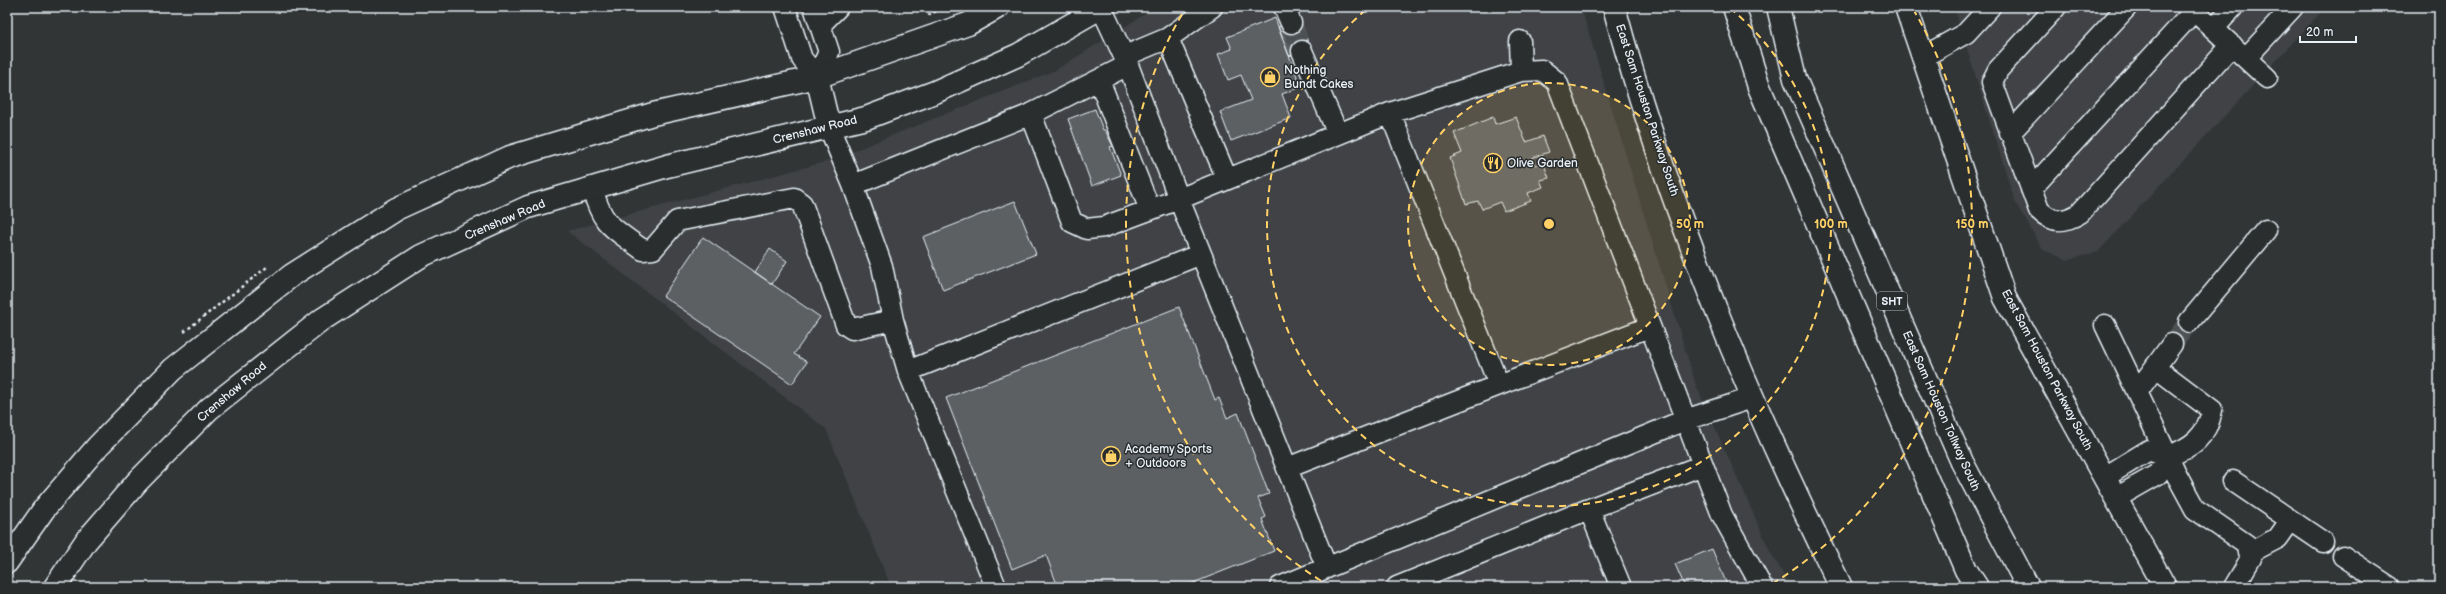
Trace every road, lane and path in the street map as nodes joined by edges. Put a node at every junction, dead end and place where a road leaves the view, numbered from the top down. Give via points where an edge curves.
1 (785, 7) edge
2 (814, 7) edge
3 (838, 7) edge
4 (998, 7) edge
5 (1101, 7) edge
6 (1212, 7) edge
7 (1614, 7) edge
8 (1734, 7) edge
9 (1778, 7) edge
10 (1906, 7) edge
11 (2056, 7) edge
12 (2127, 7) edge
13 (2234, 7) edge
14 (2293, 7) edge
15 (2192, 9) edge
16 (1982, 11) edge
17 (820, 25) junction
18 (2214, 28) junction
19 (1168, 38) junction
20 (1520, 41) dead end
21 (1302, 50) tunnel mouth
22 (2239, 52) junction
23 (1923, 57) junction
24 (1126, 61) junction
25 (1521, 71) junction
26 (817, 77) junction
27 (2267, 78) dead end
28 (1099, 80) junction
29 (1390, 113) junction
30 (1031, 114) junction
31 (829, 127) junction
32 (2010, 133) junction
33 (1338, 134) junction
34 (1226, 180) junction
35 (853, 185) junction
36 (592, 188) junction
37 (2031, 189) junction
38 (1179, 199) junction
39 (1150, 210) junction
40 (2266, 230) dead end
41 (1201, 254) junction
42 (893, 320) junction
43 (2189, 322) tunnel mouth
44 (2105, 325) dead end
45 (1649, 327) junction
46 (2172, 344) tunnel mouth
47 (2155, 367) junction
48 (908, 371) junction
49 (1499, 385) junction
50 (2137, 392) junction
51 (1752, 398) junction
52 (1685, 420) junction
53 (2167, 456) junction
54 (1703, 465) junction
55 (1287, 468) junction
56 (2105, 477) junction
57 (2233, 481) dead end
58 (2116, 498) junction
59 (1589, 509) junction
60 (2290, 520) junction
61 (2323, 542) dead end
62 (2249, 553) junction
63 (2343, 556) dead end
64 (7, 562) edge
65 (1327, 568) junction
66 (1973, 581) edge
67 (55, 587) edge
68 (996, 587) edge
69 (1280, 587) edge
70 (1397, 587) edge
71 (1621, 587) edge
72 (1762, 587) edge
73 (1841, 587) edge
74 (2028, 587) edge
75 (2165, 587) edge
76 (2234, 587) edge
77 (2390, 587) edge

1 - 26 lane via 802,59
2 - 17 lane
3 - 17 lane
4 - 26 main road via 968,24
5 - 24 lane
5 - 31 main road, Crenshaw Road via 1018,55 936,92 866,118
6 - 19 lane
7 - 51 main road, East Sam Houston Parkway South via 1664,167 1722,329
8 - 66 main road via 1759,87
9 - 74 main road, East Sam Houston Tollway South / SHT via 1798,85 1962,462
10 - 23 main road, East Sam Houston Parkway South
11 - 32 lane via 1998,70 1992,82
12 - 32 lane
13 - 18 lane
14 - 22 lane
15 - 18 lane
15 - 37 lane
16 - 23 lane via 1966,33
17 - 26 lane via 829,52
18 - 22 lane
19 - 24 lane
19 - 34 lane
20 - 25 lane
21 - 33 lane
22 - 27 lane
22 - 37 lane via 2080,213 2070,220 2048,218 2039,210
23 - 56 main road, East Sam Houston Parkway South via 2005,298
24 - 28 lane
24 - 38 lane
25 - 29 lane
25 - 45 lane via 1542,70 1557,82
26 - 31 main road
26 - 64 main road via 653,114 510,157 396,209 292,275 173,369 98,446 44,509
28 - 30 lane
28 - 39 lane
29 - 33 lane
29 - 49 lane
30 - 35 lane
30 - 39 lane via 1072,222 1087,229 1104,227
31 - 35 lane
31 - 36 main road, Crenshaw Road via 667,166
32 - 37 lane
33 - 34 lane
34 - 38 lane
35 - 42 lane via 882,266
36 - 42 lane via 598,210 605,222 643,250 653,249 677,221 794,198 802,204 846,325 852,329
36 - 67 main road, Crenshaw Road via 528,207 421,256 323,319 208,409 86,541
38 - 39 lane
38 - 41 lane
40 - 43 lane
41 - 48 lane
41 - 55 lane
42 - 48 lane
44 - 50 lane
45 - 49 lane
45 - 52 lane
46 - 47 lane
47 - 50 lane
47 - 53 lane via 2212,410 2209,425 2189,448
48 - 68 lane
49 - 55 lane
50 - 53 lane
51 - 52 lane
51 - 73 main road, East Sam Houston Parkway South via 1788,480
52 - 54 lane
52 - 65 lane
53 - 56 lane via 2150,450
53 - 58 lane via 2158,474
53 - 62 lane via 2195,509 2247,545
54 - 59 lane
54 - 72 lane via 1722,515
55 - 65 lane
56 - 58 main road, East Sam Houston Parkway South
57 - 60 lane
58 - 75 main road, East Sam Houston Parkway South
59 - 70 lane
59 - 71 lane
60 - 61 lane
60 - 62 lane via 2278,538
62 - 76 lane via 2251,558
63 - 77 lane
65 - 69 lane

